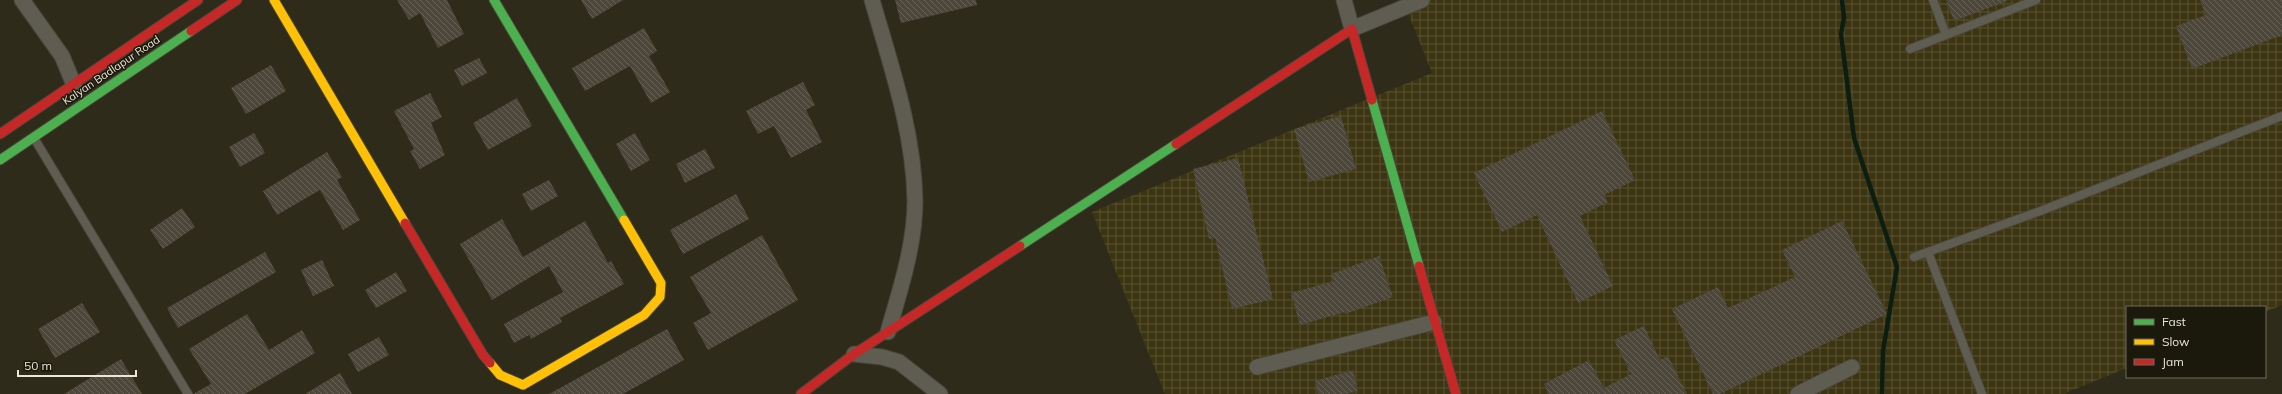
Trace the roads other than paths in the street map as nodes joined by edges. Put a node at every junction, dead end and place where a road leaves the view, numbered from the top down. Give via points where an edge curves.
1 (22, 0) edge
2 (198, 0) edge
3 (237, 0) edge
4 (274, 0) edge
5 (494, 0) edge
6 (872, 0) edge
7 (1344, 0) edge
8 (1422, 0) edge
9 (1933, 0) edge
10 (2036, 0) edge
11 (1352, 29) junction
12 (1946, 35) junction
13 (1910, 49) dead end
14 (74, 85) junction
15 (2282, 116) edge
16 (28, 128) junction
17 (0, 134) edge
18 (0, 160) edge
19 (1928, 252) junction
20 (1914, 257) dead end
21 (1434, 322) junction
22 (888, 332) junction
23 (854, 354) junction
24 (1257, 367) dead end
25 (1852, 367) dead end
26 (188, 394) edge
27 (801, 394) edge
28 (940, 394) edge
29 (1456, 394) edge
30 (1798, 394) edge
31 (1982, 394) edge

1 - 14 street via 62,56
2 - 14 street, Kalyan Badlapur Road
3 - 16 street, Kalyan Badlapur Road
4 - 5 street via 483,355 500,375 524,385 644,316 660,297 661,283
6 - 22 street via 903,110 913,159 915,203 909,250
7 - 11 street
8 - 11 street
9 - 12 lane
10 - 12 lane
11 - 21 street
11 - 22 street
12 - 13 lane
14 - 16 street, Kalyan Badlapur Road
15 - 19 lane via 2043,210
16 - 17 street, Kalyan Badlapur Road
16 - 18 street, Kalyan Badlapur Road
16 - 26 lane
19 - 20 lane
19 - 31 lane
21 - 24 street
21 - 29 street
22 - 23 street
23 - 27 street
23 - 28 street via 899,362
25 - 30 street

